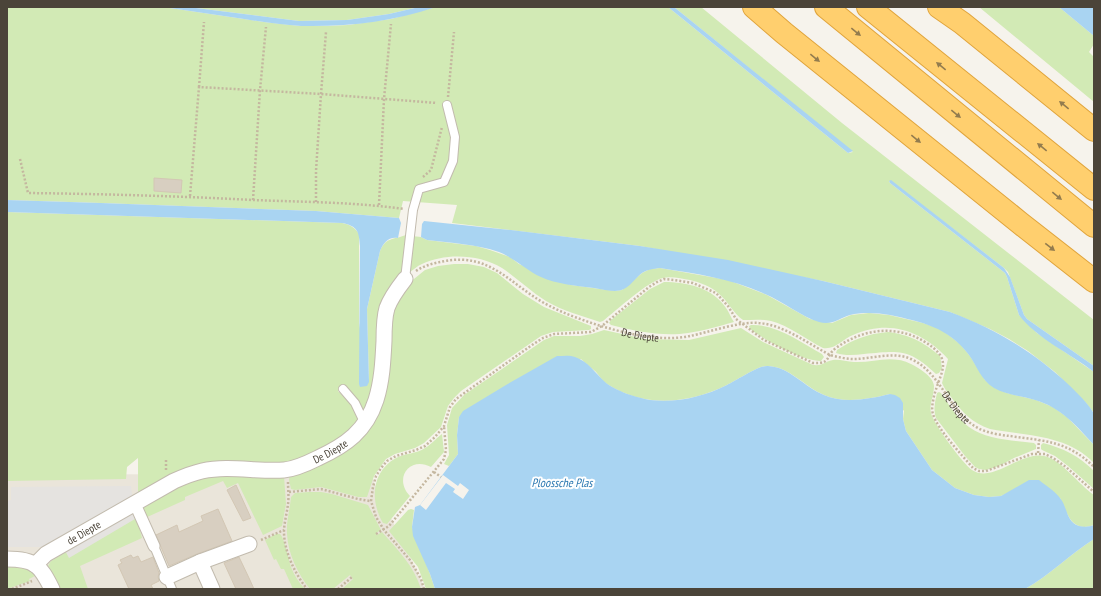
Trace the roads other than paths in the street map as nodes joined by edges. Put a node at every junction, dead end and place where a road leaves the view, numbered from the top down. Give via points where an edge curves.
1 (747, 7) edge
2 (754, 7) edge
3 (826, 7) edge
4 (868, 7) edge
5 (939, 7) edge
6 (947, 7) edge
7 (962, 23) junction
8 (784, 33) junction
9 (447, 105) road end
10 (1094, 130) edge
11 (1094, 189) edge
12 (1094, 226) edge
13 (405, 279) joint
14 (1094, 281) edge
15 (343, 389) dead end
16 (365, 424) junction
17 (135, 504) junction
18 (249, 544) road end
19 (154, 546) joint
20 (7, 559) edge
21 (200, 562) junction
22 (40, 569) junction
23 (170, 583) edge
24 (52, 589) edge
25 (212, 589) edge

1 - 8 highway
2 - 8 highway
3 -> 12 highway
11 -> 4 highway
5 - 7 highway
6 - 7 highway
10 -> 7 highway
8 -> 14 highway
9 - 13 lane via 455,137 453,161 444,182 419,189 413,210
13 - 16 street, De Diepte via 387,309 382,374 374,407
15 - 16 lane
16 - 17 street, De Diepte via 338,449 310,462 286,470 202,470 174,481
17 - 19 street
17 - 22 street, de Diepte via 46,554
18 - 21 street
19 - 23 lane
20 - 22 street via 23,560
21 - 23 street
21 - 25 street
22 - 24 street

